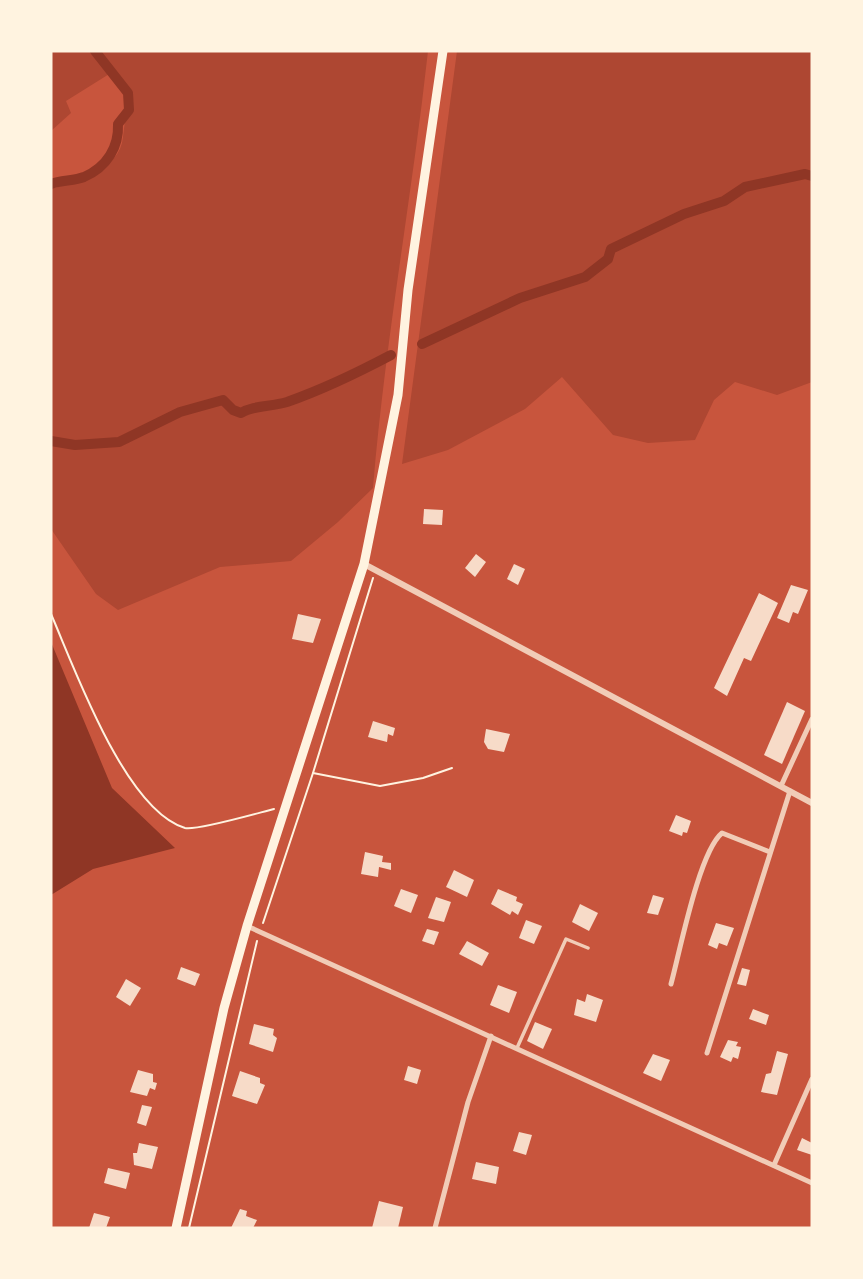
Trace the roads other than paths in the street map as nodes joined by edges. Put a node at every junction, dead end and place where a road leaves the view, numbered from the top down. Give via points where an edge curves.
1 (443, 51) edge
2 (364, 564) junction
3 (812, 719) edge
4 (781, 786) junction
5 (790, 791) junction
6 (812, 803) edge
7 (770, 852) junction
8 (247, 926) junction
9 (588, 948) dead end
10 (671, 984) dead end
11 (491, 1036) junction
12 (517, 1048) junction
13 (707, 1054) dead end
14 (812, 1079) edge
15 (774, 1165) junction
16 (812, 1182) edge
17 (176, 1228) edge
18 (435, 1228) edge

1 - 2 highway via 408,290 398,396
2 - 4 street
2 - 8 highway
3 - 4 street
4 - 5 street
5 - 6 street
5 - 7 street
7 - 10 street via 722,833 715,839
7 - 13 street
8 - 11 street
8 - 17 highway via 224,1008
9 - 12 street via 566,939
11 - 12 street
11 - 18 street via 468,1102
12 - 15 street
14 - 15 street
15 - 16 street

